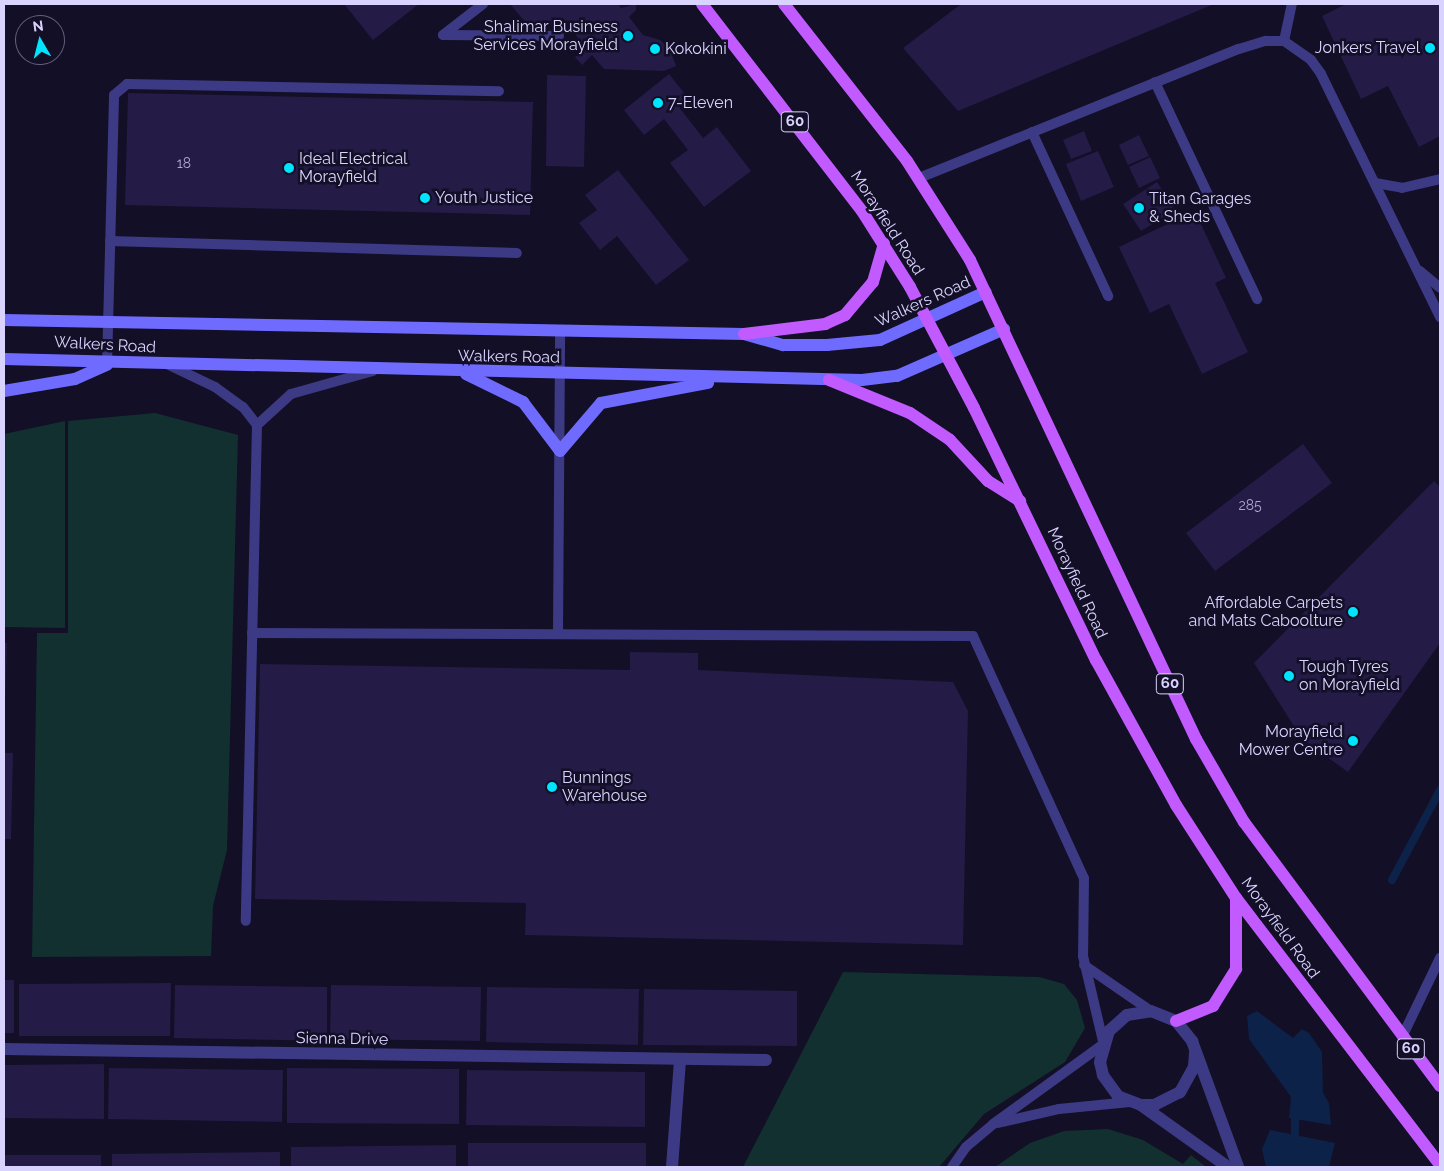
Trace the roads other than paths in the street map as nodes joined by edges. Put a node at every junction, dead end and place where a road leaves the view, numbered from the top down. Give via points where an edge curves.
1 (483, 4) edge
2 (702, 4) edge
3 (784, 4) edge
4 (1292, 4) edge
5 (559, 36) dead end
6 (1284, 42) junction
7 (1155, 82) junction
8 (499, 91) dead end
9 (1032, 132) junction
10 (919, 178) junction
11 (1440, 179) edge
12 (1375, 183) junction
13 (110, 241) junction
14 (884, 244) junction
15 (517, 254) dead end
16 (1417, 268) junction
17 (1440, 288) edge
18 (986, 292) junction
19 (1108, 296) dead end
20 (1257, 299) dead end
21 (1440, 317) edge
22 (928, 318) junction
23 (4, 320) edge
24 (108, 322) junction
25 (1004, 329) junction
26 (560, 330) junction
27 (744, 334) junction
28 (947, 356) junction
29 (4, 359) edge
30 (107, 365) junction
31 (170, 365) junction
32 (374, 370) junction
33 (460, 372) junction
34 (561, 374) junction
35 (732, 378) junction
36 (829, 380) junction
37 (4, 391) edge
38 (257, 425) junction
39 (560, 451) junction
40 (1020, 502) junction
41 (252, 633) junction
42 (558, 634) junction
43 (1236, 898) junction
44 (246, 921) dead end
45 (1440, 958) edge
46 (1084, 965) junction
47 (1151, 1011) junction
48 (1176, 1021) junction
49 (1402, 1037) junction
50 (1102, 1043) junction
51 (4, 1049) edge
52 (1195, 1053) junction
53 (766, 1060) dead end
54 (680, 1061) junction
55 (1440, 1086) edge
56 (1135, 1104) junction
57 (992, 1124) junction
58 (1440, 1165) edge
59 (672, 1167) edge
60 (952, 1167) edge
61 (1228, 1167) edge
62 (1238, 1167) edge

1 - 5 lane via 443,35
2 - 14 main road, Morayfield Road / 60
3 - 10 main road, Morayfield Road / 60
4 - 6 lane
6 - 7 lane via 1253,44
6 - 12 lane via 1311,60 1321,74
7 - 9 lane
7 - 20 lane
8 - 13 lane via 127,84 114,95
9 - 10 lane
9 - 19 lane
10 - 18 main road, Morayfield Road / 60
11 - 12 lane via 1402,188
12 - 16 lane
13 - 15 lane
13 - 24 lane
14 - 22 main road, Morayfield Road / 60
14 - 27 main road via 874,282 845,315 825,324
16 - 17 lane
16 - 21 lane
18 - 22 main road, Walkers Road
18 - 25 main road, Morayfield Road / 60
22 - 27 main road, Walkers Road via 864,343 783,345
22 - 28 main road, Morayfield Road / 60
23 - 24 main road, Walkers Road
24 - 26 main road, Walkers Road
24 - 30 lane
25 - 28 main road, Walkers Road
25 - 49 main road, Morayfield Road / 60 via 1196,739 1271,862
26 - 27 main road, Walkers Road
26 - 34 lane
28 - 36 main road, Walkers Road via 897,376
28 - 40 main road, Morayfield Road / 60
29 - 30 main road, Walkers Road via 72,359
30 - 31 main road, Walkers Road
30 - 37 main road via 75,380
31 - 32 main road, Walkers Road
31 - 38 lane via 215,388 243,407
32 - 33 main road, Walkers Road
32 - 38 lane via 291,394
33 - 34 main road, Walkers Road
33 - 39 main road via 523,402
34 - 35 main road, Walkers Road
34 - 39 lane
35 - 36 main road, Walkers Road
35 - 39 main road via 606,400
36 - 40 main road via 910,413 950,440 988,481
38 - 41 lane
39 - 42 lane
40 - 43 main road, Morayfield Road / 60 via 1096,660 1176,805
41 - 42 lane
41 - 44 lane
42 - 46 lane via 974,636 1084,878
43 - 48 main road via 1236,969 1213,1006
43 - 58 main road, Morayfield Road / 60
45 - 49 lane
46 - 47 lane
46 - 50 lane
47 - 48 street
47 - 50 street via 1127,1015
48 - 52 street via 1186,1030
49 - 55 main road, Morayfield Road / 60
50 - 56 street via 1103,1075 1118,1096
50 - 57 lane
51 - 54 street, Sienna Drive
52 - 56 street via 1194,1067 1180,1092 1155,1105
52 - 62 street
53 - 54 street, Sienna Drive
54 - 59 street
56 - 57 lane via 1059,1109
56 - 61 street
57 - 60 lane

